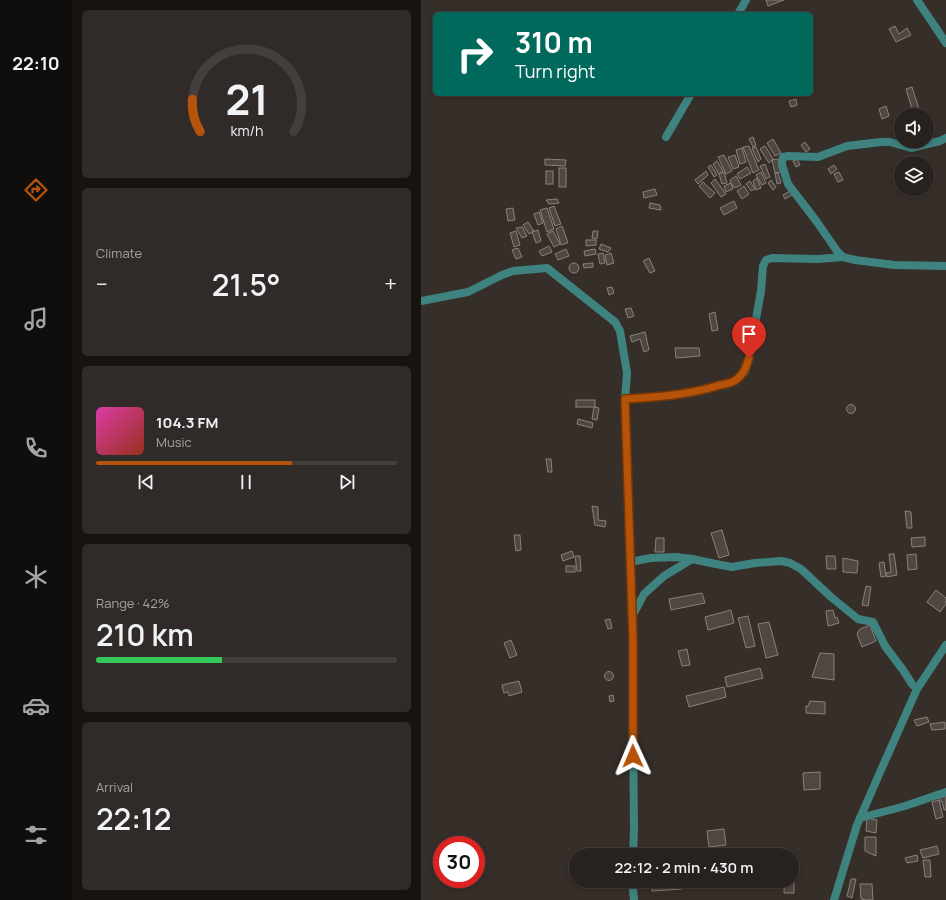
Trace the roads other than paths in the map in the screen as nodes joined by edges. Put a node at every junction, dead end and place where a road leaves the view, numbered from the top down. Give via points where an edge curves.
1 (746, 0) edge
2 (917, 0) edge
3 (739, 12) edge
4 (946, 43) edge
5 (690, 96) edge
6 (667, 137) dead end
7 (946, 138) edge
8 (843, 257) junction
9 (946, 266) edge
10 (421, 301) edge
11 (625, 399) junction
12 (692, 559) junction
13 (630, 562) junction
14 (632, 616) junction
15 (946, 645) edge
16 (917, 689) junction
17 (946, 792) edge
18 (860, 818) junction
19 (633, 848) edge
20 (633, 888) edge
21 (634, 900) edge
22 (833, 900) edge

1 - 3 street
2 - 4 street
5 - 6 street
7 - 8 street via 911,148 881,142 847,146 818,157 783,157 782,165 788,184
8 - 9 street via 894,265
8 - 11 street via 766,260 749,358 745,372 736,380 685,394
10 - 11 street via 468,292 513,271 547,268 615,322 627,373
11 - 13 street
12 - 13 street via 651,558
12 - 14 street via 664,576 644,594
12 - 16 street via 732,567 781,561 801,569 858,620 873,622 885,646
13 - 14 street
14 - 19 street
15 - 16 street
16 - 18 street
17 - 18 street
18 - 22 street
20 - 21 street

